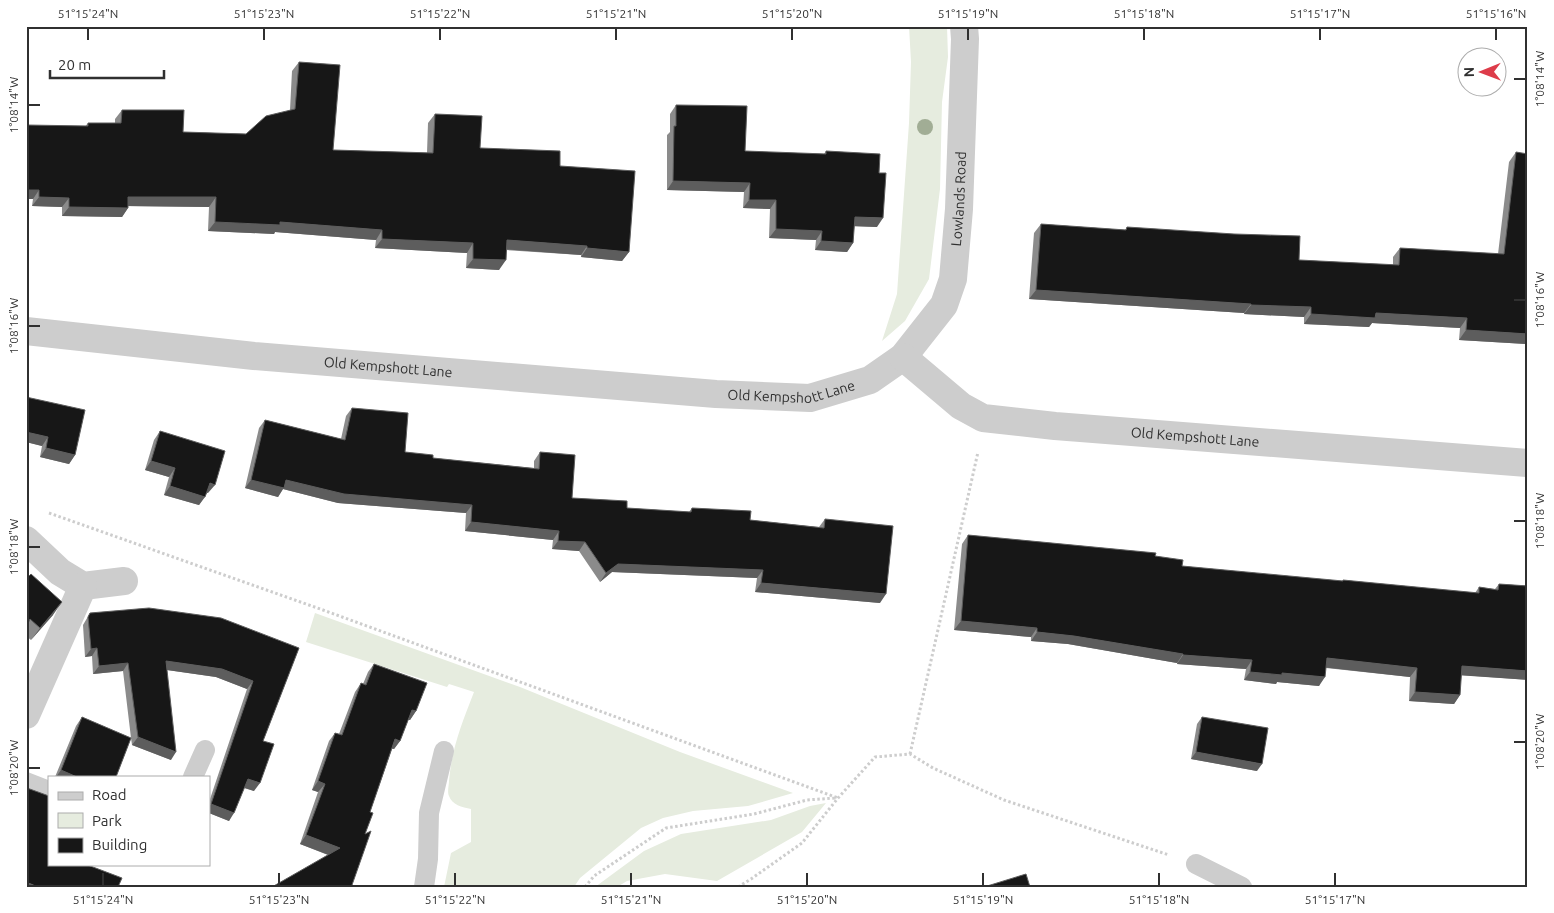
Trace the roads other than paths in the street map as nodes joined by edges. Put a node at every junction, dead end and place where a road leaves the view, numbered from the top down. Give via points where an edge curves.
1 (964, 26) edge
2 (26, 331) edge
3 (903, 357) junction
4 (1528, 463) edge
5 (26, 540) edge
6 (124, 581) dead end
7 (83, 586) junction
8 (26, 715) edge
9 (205, 750) dead end
10 (444, 751) dead end
11 (193, 776) edge
12 (26, 782) edge
13 (48, 792) edge
14 (424, 887) edge
15 (1217, 887) edge
16 (1242, 887) edge

1 - 3 street, Lowlands Road via 959,209 953,279 944,305
2 - 3 street, Old Kempshott Lane via 264,357 716,394 810,398 870,380
3 - 4 street, Old Kempshott Lane via 961,406 983,418
5 - 7 street via 60,572
6 - 7 street
7 - 8 street
9 - 11 lane
10 - 14 lane via 429,813
12 - 13 lane
15 - 16 lane via 1196,864

